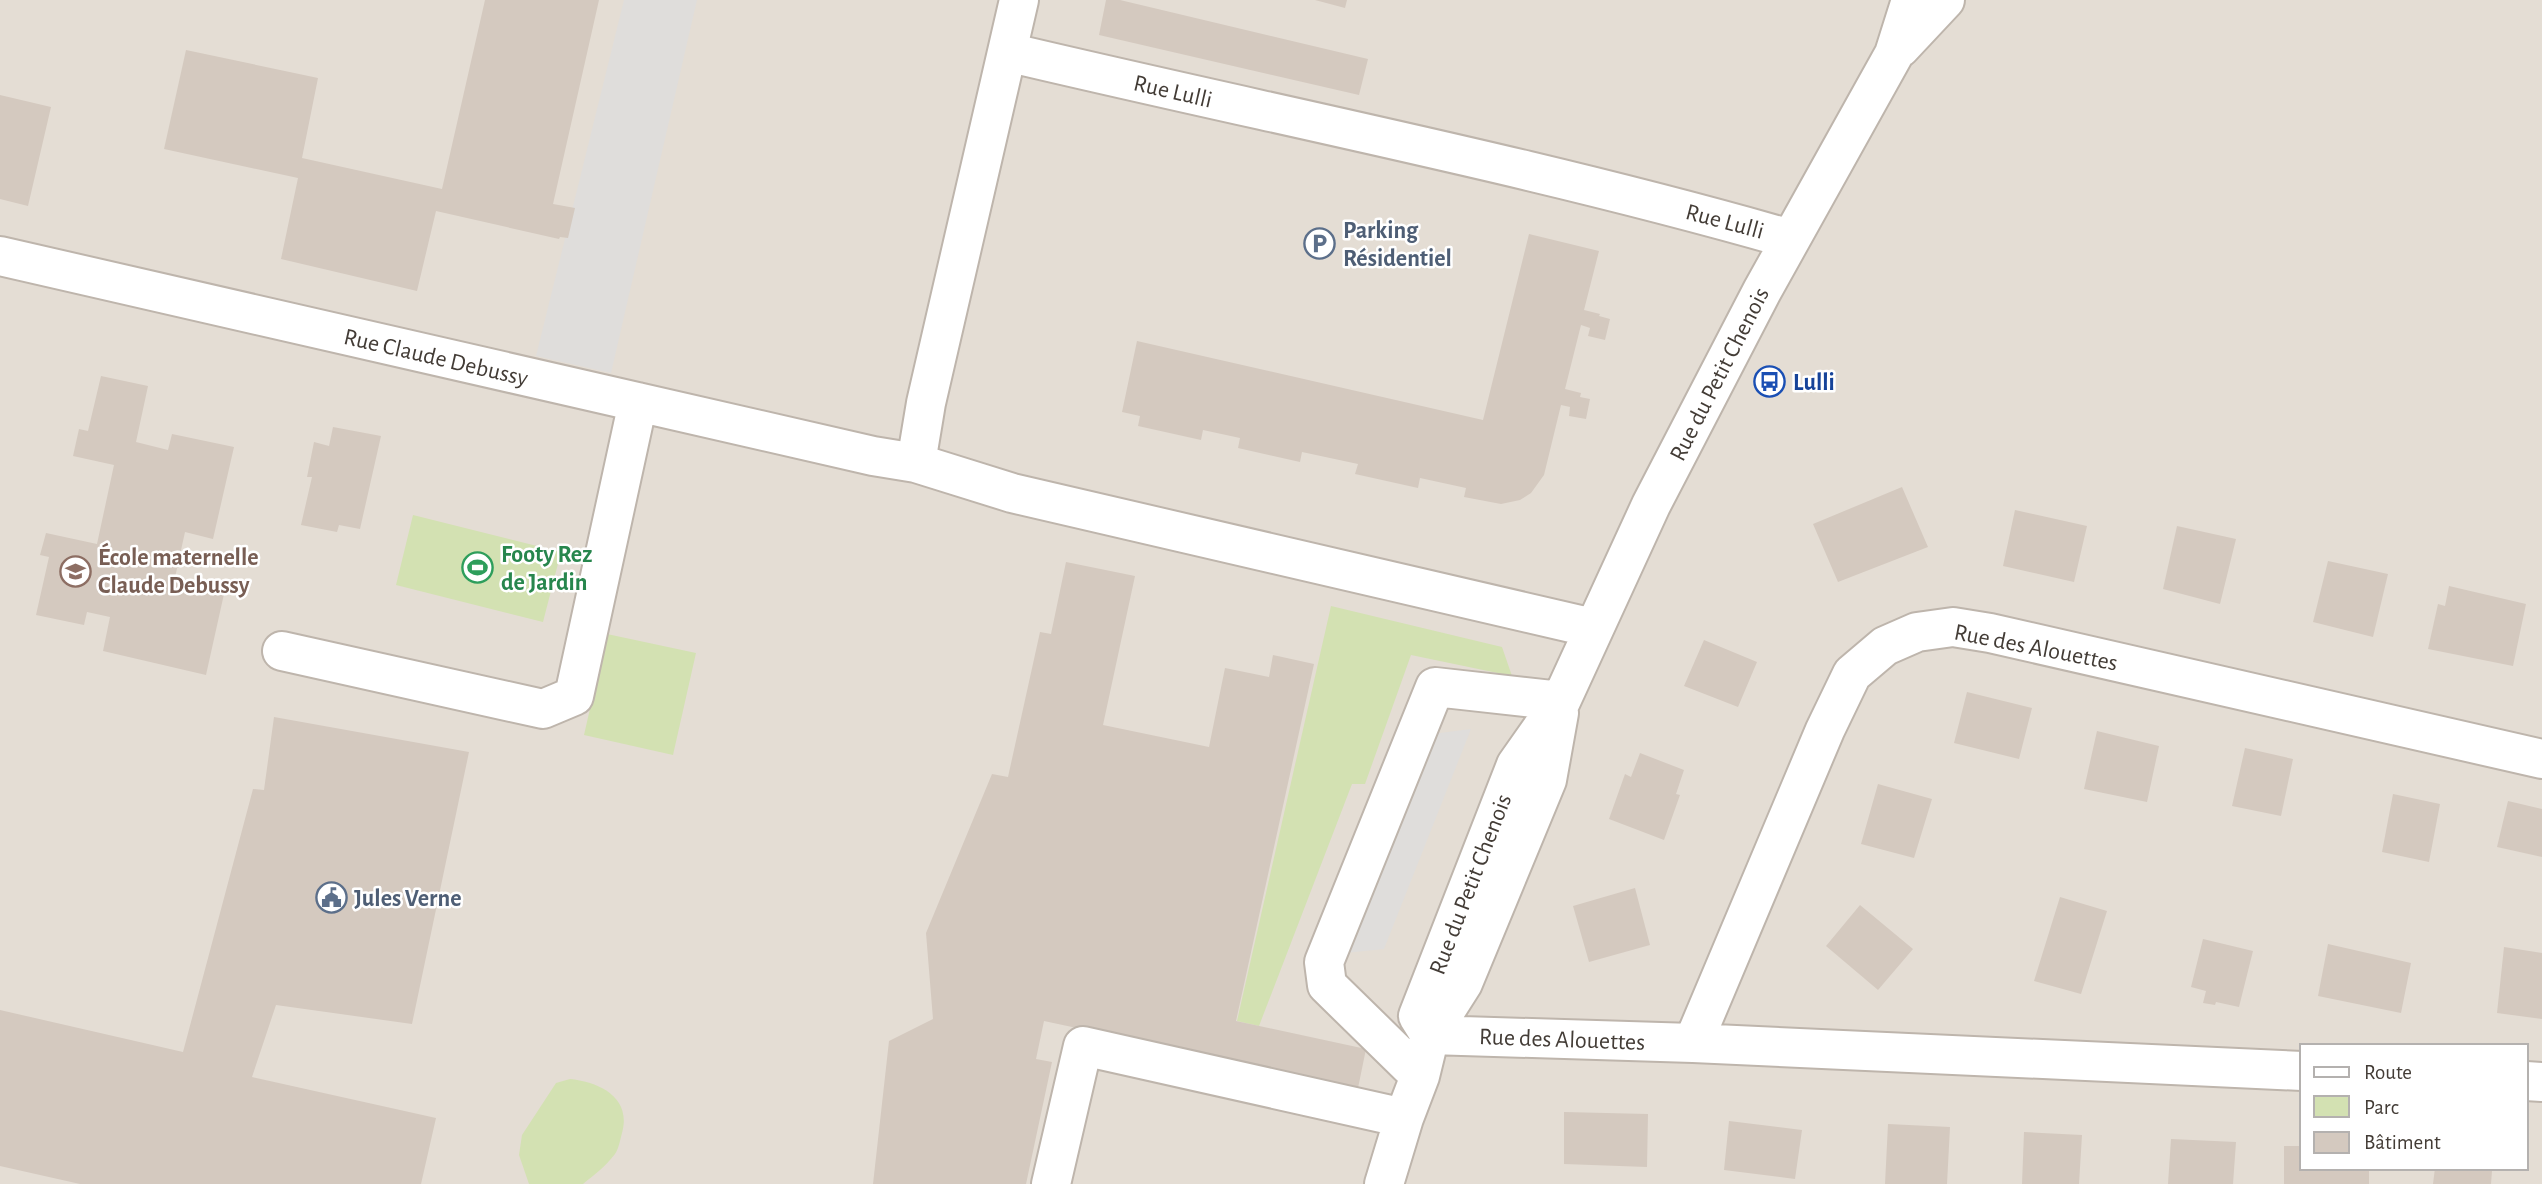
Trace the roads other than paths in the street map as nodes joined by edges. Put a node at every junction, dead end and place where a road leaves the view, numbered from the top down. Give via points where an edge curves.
1 (1019, 0) edge
2 (1911, 0) edge
3 (1945, 0) edge
4 (1007, 52) junction
5 (1894, 54) junction
6 (1790, 239) junction
7 (0, 256) edge
8 (638, 402) junction
9 (916, 463) junction
10 (1594, 628) junction
11 (282, 651) dead end
12 (1561, 701) junction
13 (2542, 759) edge
14 (1430, 1035) junction
15 (1693, 1043) junction
16 (2300, 1071) edge
17 (1420, 1076) junction
18 (1404, 1118) junction
19 (1051, 1184) edge
20 (1384, 1184) edge

1 - 4 street
2 - 5 street, Rue du Petit Chenois
3 - 5 street, Rue du Petit Chenois
4 - 6 street, Rue Lulli via 1422,146
4 - 9 street
5 - 6 street, Rue du Petit Chenois
6 - 10 street, Rue du Petit Chenois via 1651,505
7 - 8 street, Rue Claude Debussy
8 - 9 street, Rue Claude Debussy
8 - 11 street via 574,696 543,709
9 - 10 street via 1012,493
10 - 12 street, Rue du Petit Chenois
12 - 14 street, Rue du Petit Chenois via 1547,780 1464,983
12 - 17 street via 1435,687 1324,962 1327,985
13 - 15 street, Rue des Alouettes via 1990,633 1953,627 1917,632 1885,646 1852,674
14 - 15 street, Rue des Alouettes
14 - 17 street, Rue du Petit Chenois
15 - 16 street, Rue des Alouettes
17 - 18 street, Rue du Petit Chenois
18 - 19 street via 1083,1046
18 - 20 street, Rue du Petit Chenois

